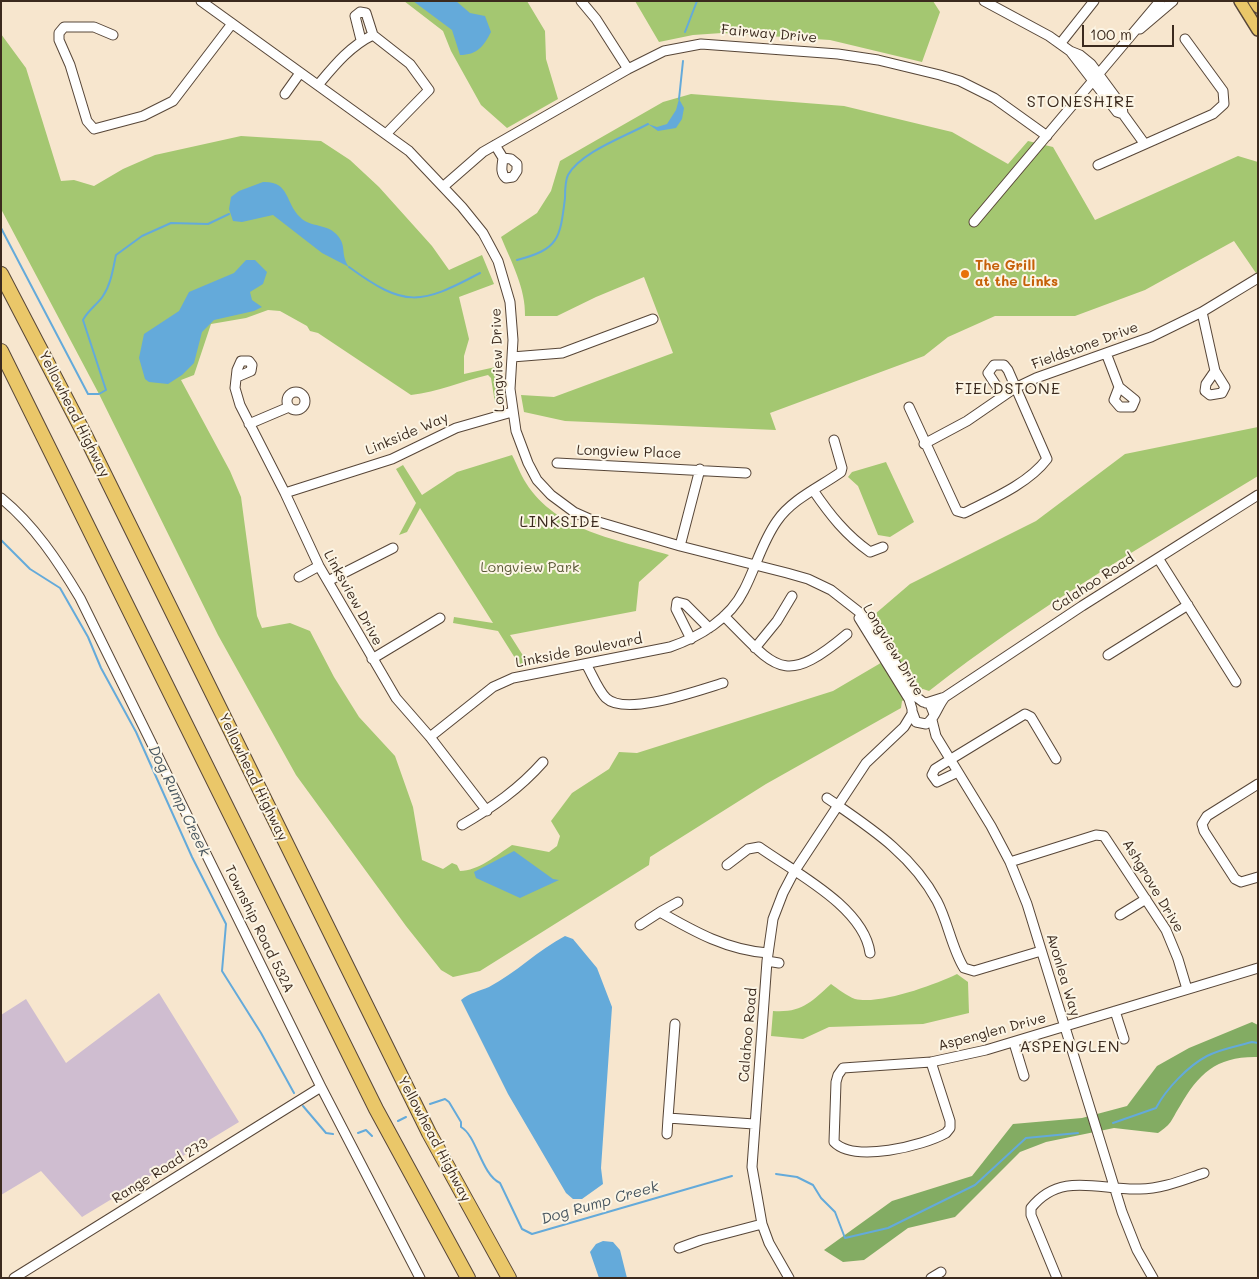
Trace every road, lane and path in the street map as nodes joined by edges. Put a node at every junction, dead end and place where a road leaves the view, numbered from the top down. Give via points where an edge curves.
1 (202, 1) edge
2 (581, 1) edge
3 (984, 1) edge
4 (1094, 1) edge
5 (1160, 1) edge
6 (1173, 1) edge
7 (1240, 1) edge
8 (1254, 1) edge
9 (1258, 7) edge
10 (231, 24) junction
11 (1258, 30) edge
12 (1136, 32) junction
13 (113, 35) dead end
14 (373, 35) junction
15 (1185, 39) dead end
16 (361, 40) junction
17 (1060, 44) junction
18 (626, 66) junction
19 (300, 74) junction
20 (1096, 79) junction
21 (318, 85) junction
22 (285, 94) dead end
23 (386, 134) junction
24 (1047, 136) junction
25 (1144, 143) junction
26 (495, 145) junction
27 (503, 158) dead end
28 (1098, 165) dead end
29 (444, 186) junction
30 (974, 222) dead end
31 (1, 274) edge
32 (1258, 278) edge
33 (1202, 312) junction
34 (653, 319) dead end
35 (1, 350) edge
36 (1106, 353) junction
37 (512, 357) junction
38 (1215, 371) dead end
39 (237, 377) dead end
40 (1119, 387) dead end
41 (1015, 388) junction
42 (1003, 396) junction
43 (289, 407) dead end
44 (909, 408) dead end
45 (512, 412) junction
46 (249, 424) junction
47 (834, 440) dead end
48 (924, 444) junction
49 (557, 463) dead end
50 (700, 469) junction
51 (746, 473) dead end
52 (814, 490) junction
53 (285, 493) junction
54 (1258, 496) edge
55 (1, 498) edge
56 (680, 546) junction
57 (883, 547) dead end
58 (392, 548) dead end
59 (1158, 558) junction
60 (755, 565) junction
61 (319, 566) junction
62 (299, 577) dead end
63 (328, 581) junction
64 (792, 596) dead end
65 (850, 605) junction
66 (1188, 605) junction
67 (724, 616) junction
68 (440, 618) dead end
69 (709, 628) junction
70 (847, 634) dead end
71 (692, 640) junction
72 (755, 648) junction
73 (1108, 655) dead end
74 (372, 659) junction
75 (586, 664) junction
76 (1236, 682) dead end
77 (723, 683) dead end
78 (945, 697) junction
79 (925, 702) junction
80 (912, 712) junction
81 (933, 717) junction
82 (921, 724) junction
83 (904, 727) junction
84 (936, 736) junction
85 (430, 737) junction
86 (1056, 759) dead end
87 (951, 760) junction
88 (543, 762) dead end
89 (958, 772) junction
90 (1258, 784) edge
91 (827, 798) dead end
92 (838, 806) junction
93 (487, 811) junction
94 (462, 825) dead end
95 (1010, 862) junction
96 (727, 865) dead end
97 (794, 872) junction
98 (1258, 877) edge
99 (1146, 899) junction
100 (678, 902) dead end
101 (660, 912) junction
102 (1120, 915) dead end
103 (640, 925) dead end
104 (1041, 951) junction
105 (870, 953) dead end
106 (768, 957) junction
107 (779, 962) dead end
108 (1258, 968) edge
109 (1187, 989) junction
110 (1115, 1011) junction
111 (675, 1024) dead end
112 (1065, 1027) junction
113 (1124, 1039) dead end
114 (1014, 1043) junction
115 (931, 1062) junction
116 (1024, 1076) dead end
117 (321, 1087) junction
118 (668, 1118) junction
119 (754, 1124) junction
120 (667, 1134) dead end
121 (1204, 1173) dead end
122 (1114, 1187) junction
123 (762, 1224) junction
124 (679, 1248) dead end
125 (941, 1272) dead end
126 (14, 1278) edge
127 (420, 1278) edge
128 (468, 1278) edge
129 (509, 1278) edge
130 (789, 1278) edge
131 (931, 1278) edge
132 (1057, 1278) edge
133 (1153, 1278) edge

1 - 10 street, Longview Drive
2 - 18 street
3 - 17 street
4 - 17 street
5 - 12 street
6 - 12 street
7 - 11 main road
8 - 9 main road
10 - 13 street via 173,101 143,116 94,129 86,121 59,33 64,27 87,26
10 - 19 street, Longview Drive
12 - 20 street
14 - 16 street
14 - 16 street via 366,14 360,12 356,16
14 - 23 street via 410,64 429,90
15 - 25 street via 1223,91 1224,104 1213,114
16 - 21 street
17 - 20 street via 1091,64
18 - 24 street, Fairway Drive via 664,51 710,44 858,57 960,82 994,98
18 - 26 street, Fairway Drive
19 - 21 street, Longview Drive
19 - 22 street
20 - 24 street
20 - 25 street via 1122,106 1123,114
21 - 23 street, Longview Drive
23 - 29 street, Longview Drive via 418,158
24 - 30 street
25 - 28 street
26 - 27 street
26 - 29 street, Fairway Drive
29 - 37 street, Longview Drive via 478,227 498,261 510,302
31 - 129 highway, Yellowhead Highway via 87,439 429,1133
32 - 33 street, Fieldstone Drive
33 - 36 street, Fieldstone Drive via 1151,337
33 - 38 street
34 - 37 street via 562,354
35 - 128 highway via 376,1109
36 - 40 street
36 - 41 street, Fieldstone Drive
37 - 45 street, Longview Drive
39 - 46 street, Linksview Drive via 237,396
41 - 42 street, Fieldstone Drive
41 - 42 street via 1004,365 994,365 988,373
41 - 48 street via 1047,459 1039,470 997,496 964,513 957,511
42 - 48 street, Fieldstone Drive via 967,421
43 - 46 street
44 - 48 street
45 - 53 street, Linkside Way via 456,428 392,459
45 - 56 street, Longview Drive via 521,448 538,480 551,495 574,512 592,520
46 - 53 street, Linksview Drive
47 - 52 street, Linkside Boulevard via 841,472
49 - 50 street, Longview Place
50 - 51 street, Longview Place
50 - 56 street, Longview Place
52 - 57 street via 835,521 855,541 870,552
52 - 60 street, Linkside Boulevard via 778,519
53 - 61 street, Linksview Drive
54 - 59 street, Calahoo Road
55 - 117 street, Township Road 532A via 24,519 55,556 80,598
56 - 60 street, Longview Drive
58 - 63 street
59 - 66 street
59 - 78 street, Calahoo Road
60 - 65 street, Longview Drive via 808,579 831,590
60 - 67 street, Linkside Boulevard via 744,591
61 - 62 street
61 - 63 street, Linksview Drive
63 - 74 street, Linksview Drive
64 - 72 street
65 - 79 street, Longview Drive via 874,628 915,696
65 - 80 street, Longview Drive via 909,699
66 - 73 street
66 - 76 street
67 - 69 street, Linkside Boulevard
67 - 72 street
68 - 74 street
69 - 71 street, Linkside Boulevard
69 - 71 street via 685,604 676,602 676,609
70 - 72 street via 824,653 802,664 784,668
71 - 75 street, Linkside Boulevard
74 - 85 street, Linksview Drive via 396,698
75 - 77 street via 606,698 622,705 648,703
75 - 85 street, Linkside Boulevard via 513,678 493,687
78 - 79 street, Calahoo Road
78 - 81 street, Calahoo Road
79 - 80 street via 916,704
79 - 81 street via 932,707
80 - 82 street via 914,720
80 - 83 street, Calahoo Road
81 - 82 street
81 - 84 street, Avonlea Way
82 - 83 street
82 - 84 street, Avonlea Way
83 - 92 street, Calahoo Road via 866,763
84 - 87 street, Avonlea Way
85 - 93 street, Linksview Drive
86 - 87 street via 1026,714
87 - 89 street, Avonlea Way
87 - 89 street via 935,769 934,778 942,782
88 - 93 street via 517,789
89 - 95 street, Avonlea Way
90 - 98 street via 1207,816 1202,824 1235,878 1241,882
91 - 92 street
92 - 97 street, Calahoo Road
92 - 104 street via 896,848 926,882 944,916 964,968 974,971
93 - 94 street
95 - 99 street, Ashgrove Drive via 1104,836
95 - 104 street, Avonlea Way
96 - 97 street via 748,849 759,848
97 - 105 street via 827,893 843,908 868,942
97 - 106 street, Calahoo Road via 774,919
99 - 102 street
99 - 109 street, Ashgrove Drive via 1172,944
100 - 101 street
101 - 103 street
101 - 106 street via 702,936
104 - 112 street, Avonlea Way
106 - 107 street
106 - 119 street, Calahoo Road
108 - 109 street, Aspenglen Drive
109 - 110 street, Aspenglen Drive
110 - 112 street, Aspenglen Drive
110 - 113 street
111 - 118 street
112 - 114 street, Aspenglen Drive
112 - 122 street, Avonlea Way
114 - 115 street, Aspenglen Drive
114 - 116 street
115 - 115 street, Aspenglen Drive via 843,1068 836,1082 834,1142 844,1148 888,1151 939,1137 950,1128
117 - 126 street, Range Road 273
117 - 127 street, Township Road 532A
118 - 119 street
118 - 120 street
119 - 123 street, Calahoo Road via 752,1167
121 - 122 street via 1149,1189
122 - 132 street via 1069,1186 1045,1195 1031,1208 1030,1215
122 - 133 street, Avonlea Way via 1137,1250
123 - 124 street
123 - 130 street, Calahoo Road
125 - 131 street

